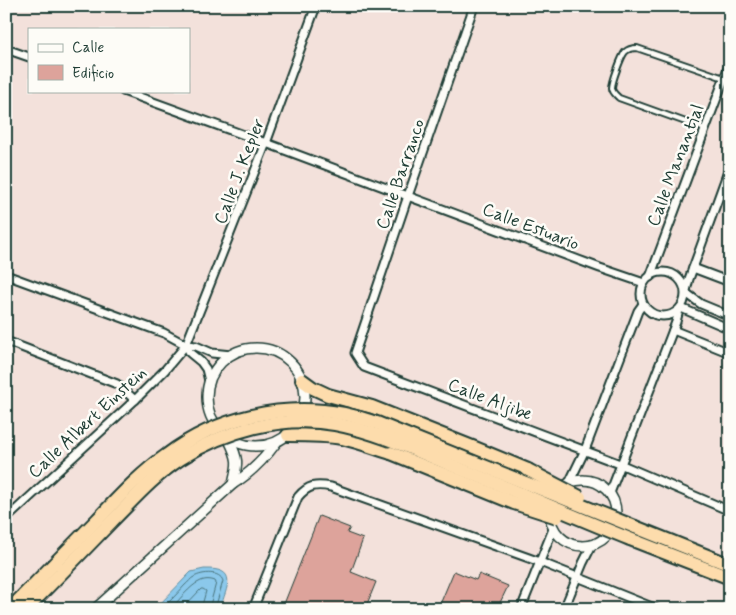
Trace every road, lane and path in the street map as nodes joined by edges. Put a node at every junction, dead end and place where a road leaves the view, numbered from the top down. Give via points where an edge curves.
1 (316, 6) edge
2 (474, 6) edge
3 (6, 49) edge
4 (28, 57) edge
5 (730, 64) edge
6 (724, 78) junction
7 (126, 92) edge
8 (705, 129) junction
9 (266, 143) junction
10 (730, 166) edge
11 (408, 196) junction
12 (693, 268) junction
13 (6, 275) edge
14 (650, 277) junction
15 (730, 282) edge
16 (644, 284) junction
17 (686, 292) junction
18 (643, 304) junction
19 (680, 309) junction
20 (730, 316) edge
21 (730, 328) edge
22 (673, 330) junction
23 (6, 341) edge
24 (186, 345) junction
25 (355, 353) joint
26 (730, 353) edge
27 (231, 355) junction
28 (302, 380) junction
29 (209, 382) junction
30 (135, 400) junction
31 (288, 435) junction
32 (229, 440) junction
33 (276, 442) junction
34 (585, 450) junction
35 (620, 464) junction
36 (570, 482) junction
37 (233, 484) junction
38 (610, 492) junction
39 (730, 500) edge
40 (728, 510) edge
41 (597, 512) junction
42 (6, 519) edge
43 (583, 520) junction
44 (553, 529) junction
45 (633, 533) junction
46 (592, 545) junction
47 (540, 562) junction
48 (730, 564) edge
49 (578, 576) junction
50 (730, 578) edge
51 (10, 608) edge
52 (26, 609) edge
53 (95, 609) edge
54 (253, 609) edge
55 (521, 609) edge
56 (564, 609) edge
57 (657, 609) edge

1 - 9 street, Calle J. Kepler
2 - 11 street, Calle Barranco
3 - 4 street
5 - 6 street, Calle Manantial
6 - 8 street, Calle Manantial
6 - 8 lane via 632,48 625,53 613,82 612,89 619,98
7 - 9 street, Calle Estuario
8 - 14 street, Calle Manantial
9 - 11 street, Calle Estuario
9 - 24 street, Calle J. Kepler
10 - 12 street
11 - 16 street, Calle Estuario
11 - 25 street, Calle Barranco
12 - 15 street
12 - 17 street
13 - 24 street via 164,333
14 - 16 street
14 - 17 street via 662,272 675,275
16 - 18 street
17 - 19 street
17 - 20 street via 701,304
18 - 19 street via 660,316 670,316
18 - 34 street
19 - 21 street
19 - 22 street
22 - 26 street
22 - 35 street
23 - 30 street via 117,384
24 - 27 street
24 - 29 street via 206,369
24 - 30 street, Calle Albert Einstein
25 - 34 street, Calle Aljibe via 364,367
27 - 28 street via 247,349 269,350 289,361
27 - 29 street via 217,366
28 - 31 street via 304,410
28 - 41 highway, bridge via 328,395 413,422 528,470 583,498
29 - 32 street via 206,406 218,431
30 - 42 street, Calle Albert Einstein
31 - 33 street
31 - 43 highway, bridge via 314,435 360,443 514,503 561,518
32 - 33 street via 253,447
32 - 37 street via 238,465
33 - 37 street via 268,454
34 - 35 street, Calle Aljibe
34 - 36 street
35 - 38 street
35 - 40 street, Calle Aljibe
36 - 38 street via 579,479 596,482
36 - 44 street via 562,486 551,501 549,510
37 - 53 street
38 - 46 street via 616,510 613,528
39 - 40 street
41 - 45 highway, bridge
41 - 51 highway, bridge via 392,428 360,418 308,411 259,414 210,429 166,455 128,488
43 - 45 highway, bridge
43 - 52 highway, bridge via 367,432 334,424 268,424 208,443 166,469
44 - 46 street via 566,542
44 - 47 street
45 - 48 highway
45 - 50 highway
46 - 49 street
47 - 49 street
47 - 54 street via 331,487 308,487 298,497
47 - 55 street
49 - 56 street
49 - 57 street

